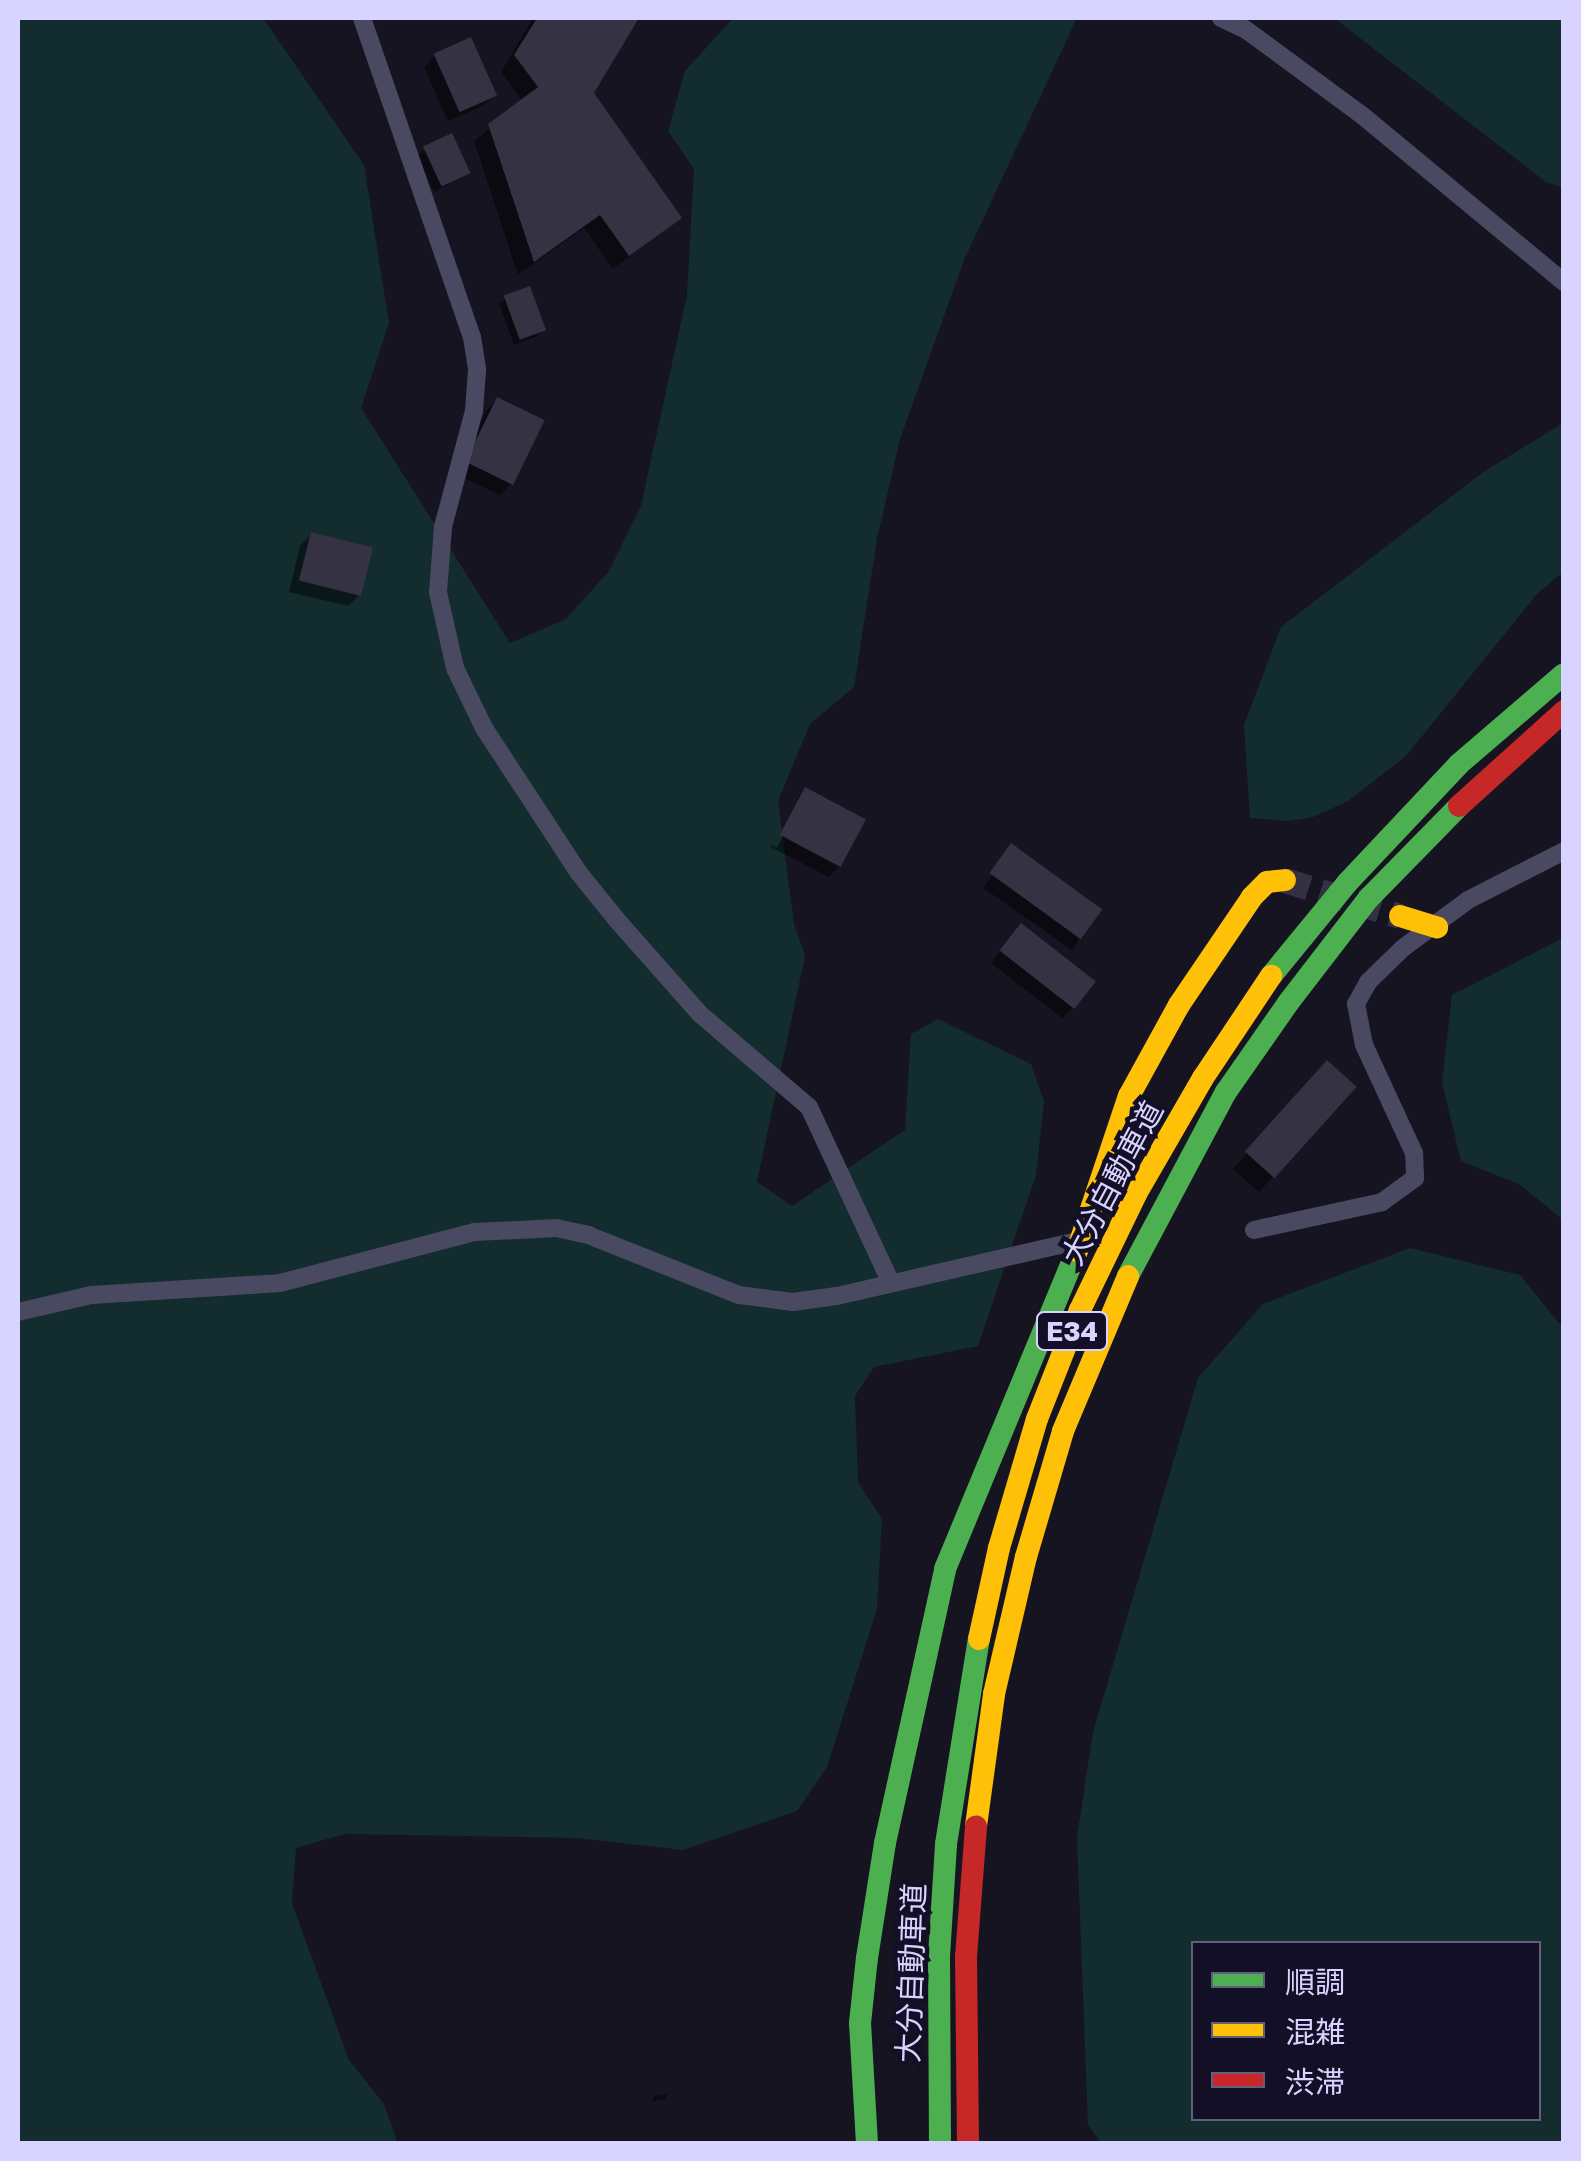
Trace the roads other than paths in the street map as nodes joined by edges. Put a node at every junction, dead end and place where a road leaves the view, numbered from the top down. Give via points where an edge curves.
1 (362, 18) edge
2 (1221, 18) edge
3 (1564, 282) edge
4 (1564, 674) edge
5 (1564, 711) edge
6 (1564, 852) edge
7 (1285, 880) dead end
8 (1400, 916) tunnel mouth
9 (1437, 927) junction
10 (1254, 1230) dead end
11 (1080, 1240) junction
12 (890, 1281) junction
13 (18, 1312) edge
14 (867, 2144) edge
15 (940, 2144) edge
16 (968, 2144) edge

1 - 12 street via 472,336 477,370 474,412 444,526 438,592 455,668 484,728 579,873 700,1014 808,1107
2 - 3 street via 1363,116
4 - 15 main road, 大分自動車道 / E34 via 1459,764 1347,883 1265,984 1136,1194 1080,1310 1037,1419 969,1686 946,1844
5 - 16 main road, 大分自動車道 / E34 via 1480,784 1369,898 1288,1003 1226,1092 1108,1319 1063,1430 994,1694 966,1957
6 - 9 street via 1468,900
7 - 11 main road via 1266,882 1252,897 1158,1041 1129,1096
8 - 9 main road
9 - 10 street via 1403,948 1356,1004 1364,1045 1414,1153 1416,1178 1382,1202
11 - 12 street
11 - 14 main road via 980,1476 941,1587 867,1958 860,2023
12 - 13 street via 793,1302 739,1295 556,1228 475,1232 280,1283 91,1294

